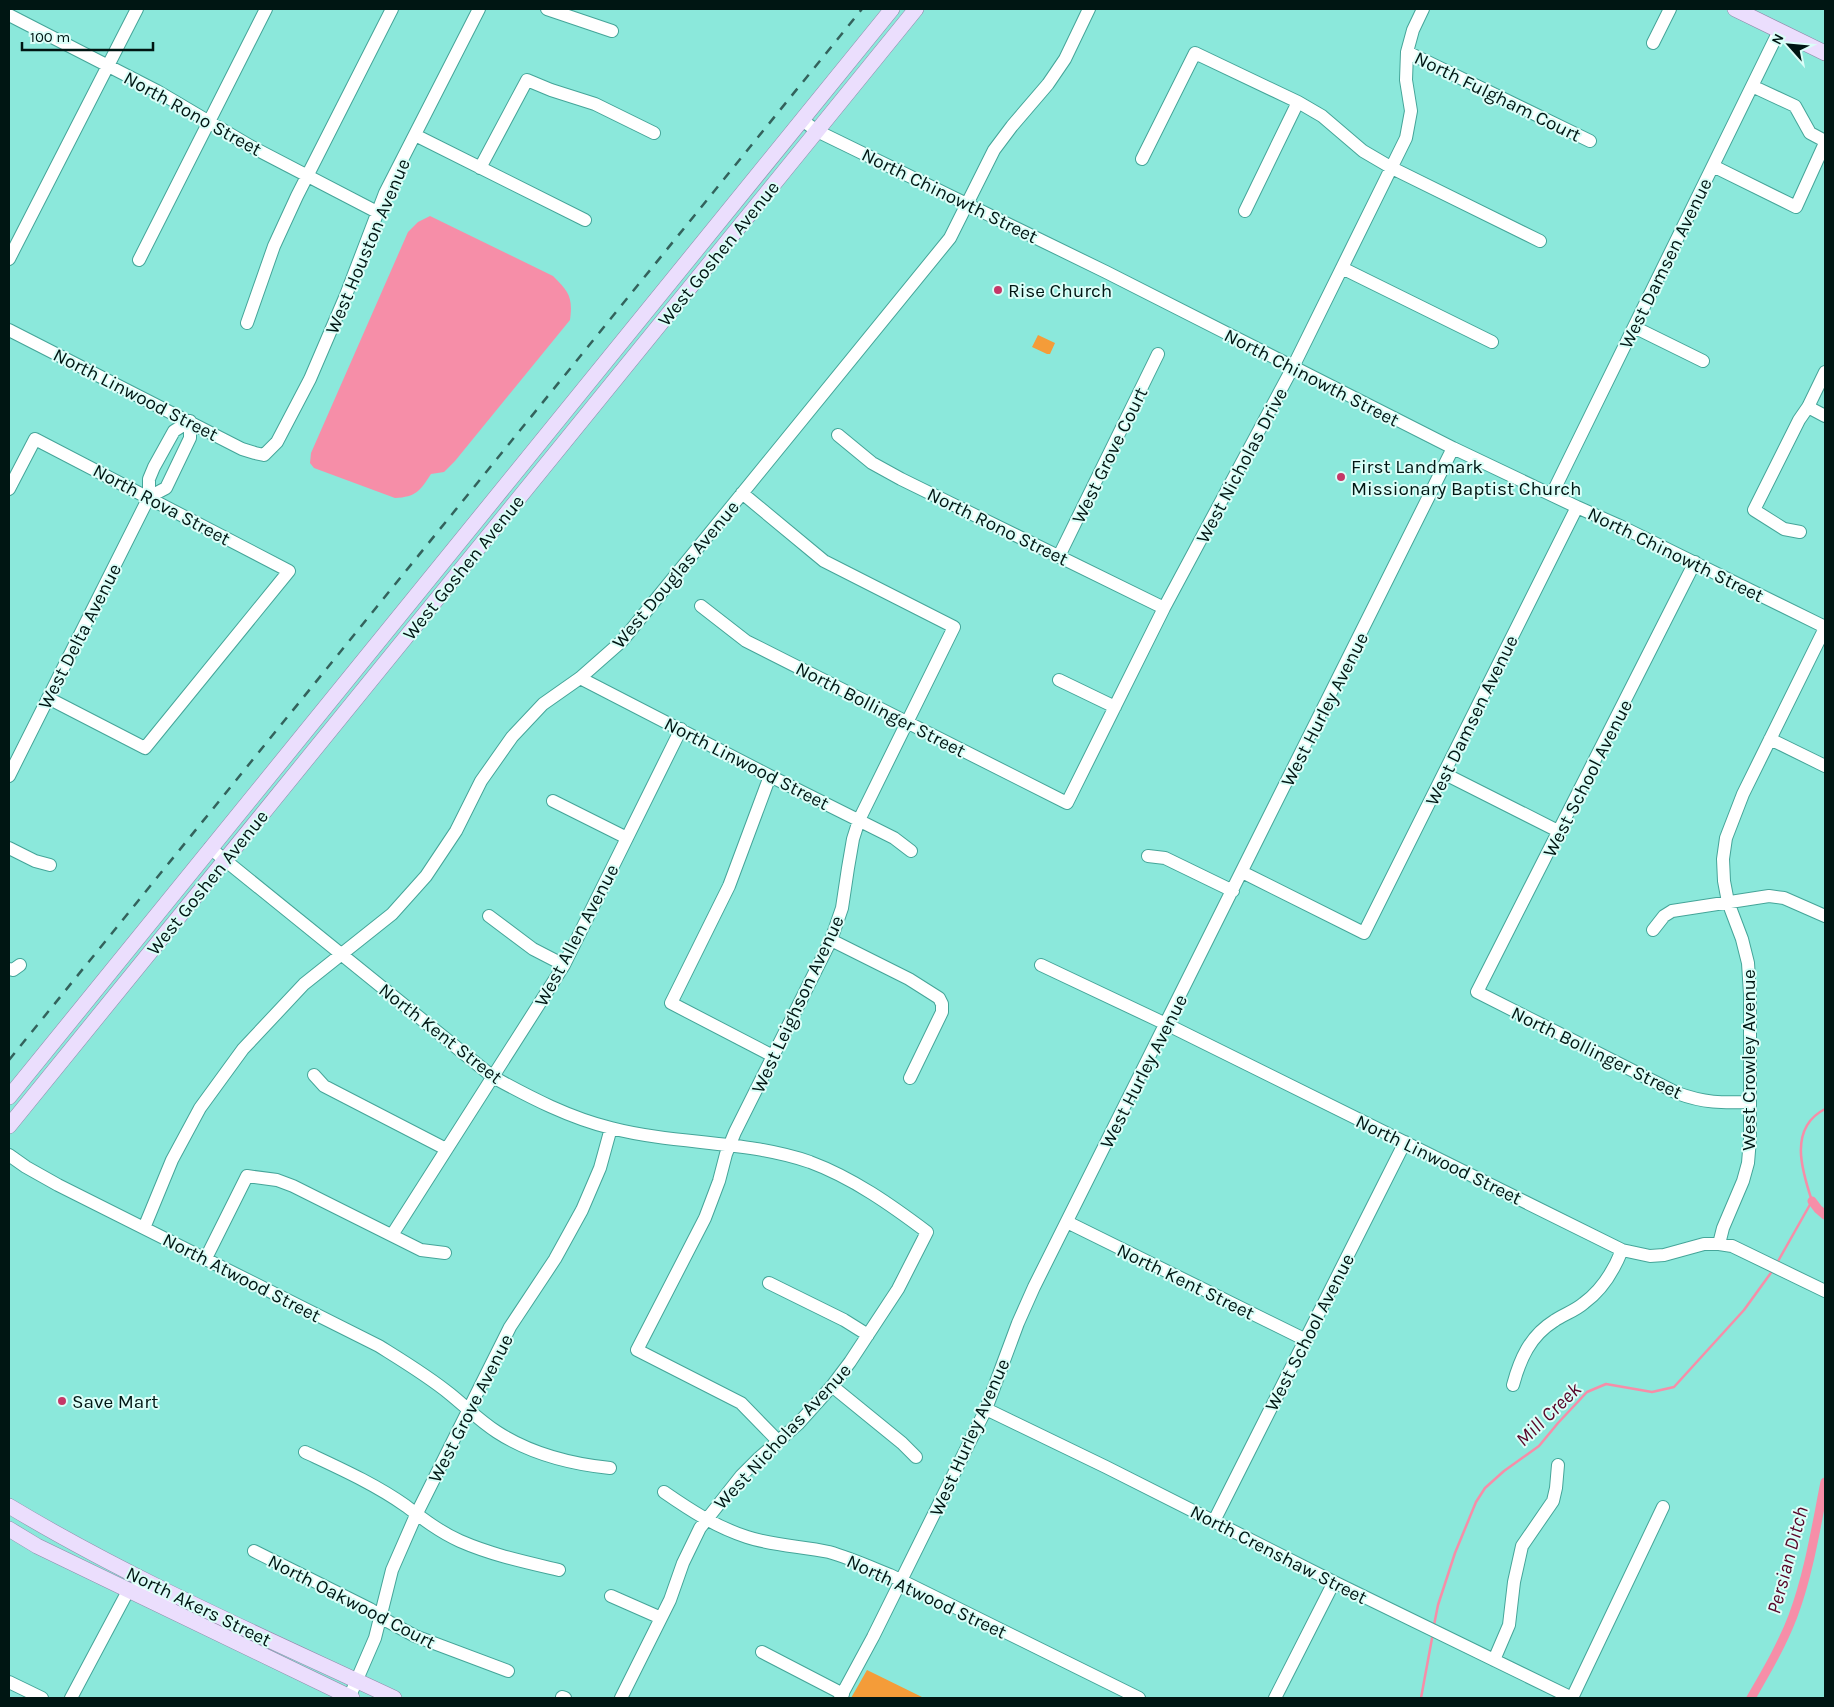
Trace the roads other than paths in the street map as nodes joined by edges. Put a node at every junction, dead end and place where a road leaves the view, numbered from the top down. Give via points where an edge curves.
1 (137, 9) edge
2 (266, 9) edge
3 (392, 9) edge
4 (479, 9) edge
5 (547, 9) edge
6 (892, 9) edge
7 (916, 9) edge
8 (1090, 9) edge
9 (1423, 9) edge
10 (1670, 9) edge
11 (1735, 9) edge
12 (562, 11) edge
13 (9, 15) edge
14 (612, 31) dead end
15 (1779, 31) junction
16 (1653, 43) dead end
17 (1407, 52) junction
18 (1825, 53) edge
19 (108, 66) junction
20 (1752, 86) junction
21 (1298, 102) junction
22 (802, 120) junction
23 (209, 122) junction
24 (817, 131) junction
25 (654, 132) dead end
26 (415, 135) junction
27 (1590, 141) dead end
28 (1825, 142) edge
29 (1142, 159) dead end
30 (1713, 166) junction
31 (480, 168) junction
32 (1392, 168) junction
33 (306, 175) junction
34 (967, 204) junction
35 (1246, 211) dead end
36 (377, 212) junction
37 (585, 220) dead end
38 (1540, 241) dead end
39 (9, 259) edge
40 (139, 260) dead end
41 (1342, 268) junction
42 (247, 323) dead end
43 (1634, 327) junction
44 (9, 330) edge
45 (1492, 342) dead end
46 (1158, 354) dead end
47 (1703, 362) dead end
48 (1293, 368) junction
49 (599, 369) junction
50 (1825, 372) edge
51 (1808, 407) junction
52 (1825, 416) edge
53 (190, 421) junction
54 (838, 435) dead end
55 (1453, 448) junction
56 (264, 454) joint
57 (161, 456) junction
58 (176, 464) junction
59 (545, 466) junction
60 (9, 489) edge
61 (742, 493) junction
62 (1552, 494) junction
63 (149, 497) junction
64 (1577, 507) junction
65 (1800, 532) dead end
66 (1059, 556) junction
67 (1695, 562) junction
68 (701, 606) dead end
69 (1164, 608) junction
70 (1825, 627) edge
71 (580, 678) junction
72 (1059, 680) dead end
73 (48, 698) junction
74 (1115, 707) junction
75 (907, 723) junction
76 (681, 729) junction
77 (1770, 739) junction
78 (1825, 766) edge
79 (1445, 774) junction
80 (9, 776) edge
81 (770, 776) junction
82 (553, 801) dead end
83 (1067, 803) joint
84 (859, 820) junction
85 (1560, 832) junction
86 (627, 838) junction
87 (9, 848) edge
88 (210, 848) junction
89 (911, 851) dead end
90 (1148, 856) dead end
91 (225, 860) junction
92 (50, 864) dead end
93 (1242, 872) junction
94 (1233, 891) junction
95 (1728, 902) junction
96 (489, 916) dead end
97 (1825, 916) edge
98 (1653, 930) dead end
99 (831, 940) junction
100 (342, 954) junction
101 (564, 965) junction
102 (1041, 965) dead end
103 (1477, 992) joint
104 (1166, 1024) junction
105 (773, 1056) junction
106 (314, 1075) dead end
107 (493, 1077) junction
108 (910, 1078) dead end
109 (9, 1097) edge
110 (1750, 1102) junction
111 (9, 1126) edge
112 (611, 1128) junction
113 (1404, 1142) junction
114 (730, 1145) junction
115 (446, 1149) junction
116 (9, 1155) edge
117 (1067, 1222) junction
118 (144, 1228) junction
119 (927, 1232) joint
120 (392, 1235) junction
121 (1719, 1244) junction
122 (1622, 1250) junction
123 (445, 1253) dead end
124 (205, 1260) junction
125 (769, 1283) dead end
126 (1825, 1291) edge
127 (868, 1335) junction
128 (1306, 1340) junction
129 (1513, 1385) dead end
130 (832, 1386) junction
131 (986, 1409) junction
132 (468, 1411) junction
133 (778, 1441) junction
134 (305, 1452) dead end
135 (916, 1457) dead end
136 (1558, 1465) dead end
137 (610, 1468) dead end
138 (664, 1492) dead end
139 (9, 1506) edge
140 (1663, 1507) dead end
141 (416, 1515) junction
142 (706, 1520) junction
143 (1214, 1521) junction
144 (9, 1529) edge
145 (254, 1551) dead end
146 (559, 1570) dead end
147 (901, 1581) junction
148 (1334, 1582) junction
149 (128, 1591) junction
150 (611, 1596) dead end
151 (380, 1616) junction
152 (220, 1618) junction
153 (661, 1618) junction
154 (762, 1652) dead end
155 (1494, 1660) junction
156 (508, 1671) dead end
157 (356, 1680) junction
158 (9, 1682) edge
159 (841, 1696) edge
160 (42, 1698) edge
161 (71, 1698) edge
162 (349, 1698) edge
163 (394, 1698) edge
164 (621, 1698) edge
165 (1139, 1698) edge
166 (1275, 1698) edge
167 (1572, 1698) edge

1 - 19 street
2 - 23 street
3 - 33 street
4 - 26 street, West Houston Avenue
5 - 12 street
6 - 22 main road, West Goshen Avenue
7 - 24 main road, West Goshen Avenue
8 - 34 street, West Douglas Avenue via 1065,59 1048,84 994,150
9 - 17 street, West Nicholas Drive
10 - 16 street
11 - 15 main road
12 - 14 street
13 - 19 street, North Rono Street
15 - 18 main road
15 - 20 street, West Damsen Avenue
17 - 27 street, North Fulgham Court
17 - 32 street, West Nicholas Drive via 1406,80 1411,111 1406,138
19 - 23 street, North Rono Street
19 - 39 street
20 - 28 street via 1795,106 1810,132
20 - 30 street, West Damsen Avenue
21 - 29 street via 1195,53
21 - 32 street via 1322,116 1363,151
21 - 35 street
22 - 24 street, North Chinowth Street
22 - 49 main road, West Goshen Avenue
23 - 33 street, North Rono Street
23 - 40 street
24 - 34 street, North Chinowth Street
24 - 59 main road, West Goshen Avenue
25 - 31 street via 595,104 527,80
26 - 31 street
26 - 36 street, West Houston Avenue
28 - 30 street via 1796,207
30 - 43 street, West Damsen Avenue
31 - 37 street
32 - 38 street
32 - 41 street, West Nicholas Drive
33 - 36 street, North Rono Street
33 - 42 street via 274,246
34 - 48 street, North Chinowth Street
34 - 61 street, West Douglas Avenue via 950,238
36 - 56 street, West Houston Avenue via 323,351 277,442
41 - 45 street
41 - 48 street, West Nicholas Drive
43 - 47 street
43 - 62 street, West Damsen Avenue
44 - 53 street, North Linwood Street
46 - 66 street, West Grove Court
48 - 55 street, North Chinowth Street
48 - 69 street, West Nicholas Drive
49 - 59 main road via 599,380 553,437 545,453
49 - 88 main road, West Goshen Avenue
50 - 51 street
51 - 52 street
51 - 65 street via 1754,510 1784,529
53 - 56 street, North Linwood Street via 242,449
53 - 57 street, West Delta Avenue via 174,431
53 - 58 street, West Delta Avenue via 190,438
54 - 66 street, North Rono Street via 872,463
55 - 62 street, North Chinowth Street
55 - 93 street, West Hurley Avenue
57 - 58 street
57 - 63 street, West Delta Avenue via 149,479
58 - 63 street, West Delta Avenue via 166,488
59 - 91 main road, West Goshen Avenue
60 - 63 street, North Rova Street via 35,438
61 - 71 street, West Douglas Avenue via 622,642
61 - 75 street, West Leighson Avenue via 824,561 954,627
62 - 64 street, North Chinowth Street
63 - 73 street, West Delta Avenue
63 - 73 street, North Rova Street via 289,571 145,748
64 - 67 street, North Chinowth Street
64 - 79 street, West Damsen Avenue
66 - 69 street, North Rono Street
67 - 70 street, North Chinowth Street
67 - 85 street, West School Avenue
68 - 75 street, North Bollinger Street via 746,641
69 - 74 street, West Nicholas Drive
70 - 77 street, West Crowley Avenue
71 - 76 street, North Linwood Street
71 - 100 street, West Douglas Avenue via 543,704 512,737 481,781 456,831 426,876 392,914
72 - 74 street
73 - 80 street, West Delta Avenue
74 - 83 street, West Nicholas Drive
75 - 83 street, North Bollinger Street
75 - 84 street, West Leighson Avenue
76 - 81 street, North Linwood Street
76 - 86 street, West Allen Avenue
77 - 78 street
77 - 95 street, West Crowley Avenue via 1726,838 1723,859
79 - 85 street
79 - 93 street, West Damsen Avenue via 1364,933
81 - 84 street, North Linwood Street
81 - 105 street via 730,886 671,1003
82 - 86 street
84 - 89 street, North Linwood Street
84 - 99 street, West Leighson Avenue via 842,908
85 - 103 street, West School Avenue
86 - 101 street, West Allen Avenue
87 - 92 street via 35,862
88 - 91 street, North Kent Street
88 - 109 main road, West Goshen Avenue
90 - 94 street via 1165,858
91 - 100 street, North Kent Street
91 - 111 main road, West Goshen Avenue
93 - 94 street, West Hurley Avenue
94 - 104 street, West Hurley Avenue
95 - 97 street via 1769,896 1784,898
95 - 98 street via 1672,911
95 - 110 street, West Crowley Avenue via 1748,963
96 - 101 street via 533,949
99 - 105 street, West Leighson Avenue
99 - 108 street via 909,979 939,998 942,1012
100 - 107 street, North Kent Street
100 - 118 street, West Douglas Avenue via 304,984 242,1049 200,1108 172,1160
101 - 107 street, West Allen Avenue
102 - 104 street
103 - 110 street, North Bollinger Street via 1677,1093 1712,1102
104 - 113 street, North Linwood Street
104 - 117 street, West Hurley Avenue
105 - 114 street, West Leighson Avenue
106 - 115 street via 324,1086
107 - 112 street, North Kent Street via 526,1096
107 - 115 street, West Allen Avenue
110 - 121 street, West Crowley Avenue via 1748,1163 1722,1228
112 - 114 street, North Kent Street
112 - 132 street, West Grove Avenue via 600,1168 582,1210 555,1260 510,1327
113 - 122 street, North Linwood Street
113 - 128 street, West School Avenue
114 - 119 street, North Kent Street via 809,1162 842,1176 874,1194
114 - 133 street, West Leighson Avenue via 705,1218 637,1350 741,1404
115 - 120 street, West Allen Avenue
116 - 118 street, North Atwood Street via 42,1177
117 - 128 street, North Kent Street
117 - 131 street, West Hurley Avenue via 1034,1287
118 - 124 street, North Atwood Street
119 - 127 street, West Nicholas Avenue via 898,1289
120 - 123 street via 421,1250
120 - 124 street via 293,1186 247,1176
121 - 122 street, North Linwood Street via 1704,1244 1650,1256
121 - 126 street via 1732,1246
122 - 129 street via 1599,1290 1585,1303 1554,1320 1531,1341 1522,1356
124 - 132 street, North Atwood Street via 380,1346 443,1389
125 - 127 street
127 - 130 street, West Nicholas Avenue
128 - 143 street, West School Avenue
130 - 133 street, West Nicholas Avenue
130 - 135 street
131 - 143 street, North Crenshaw Street
131 - 147 street, West Hurley Avenue
132 - 137 street, North Atwood Street via 498,1433 548,1456
132 - 141 street, West Grove Avenue
133 - 142 street, West Nicholas Avenue via 741,1476
134 - 141 street via 371,1484
136 - 155 street via 1553,1500 1522,1546 1509,1625
138 - 142 street, North Atwood Street
139 - 152 main road, North Akers Street
140 - 167 street
141 - 146 street via 458,1540 493,1554
141 - 151 street, West Grove Avenue via 392,1570
142 - 147 street, North Atwood Street via 764,1542 810,1548 850,1558
142 - 153 street, West Nicholas Avenue via 690,1547
143 - 148 street, North Crenshaw Street
144 - 149 main road, North Akers Street
145 - 151 street, North Oakwood Court
147 - 159 street, West Hurley Avenue
147 - 165 street, North Atwood Street
148 - 155 street, North Crenshaw Street
148 - 166 street
149 - 152 street via 140,1587 201,1615
149 - 161 street
149 - 162 main road, North Akers Street
150 - 153 street
151 - 156 street, North Oakwood Court via 415,1636
151 - 157 street, West Grove Avenue via 375,1638
152 - 157 main road, North Akers Street
153 - 164 street, West Nicholas Avenue
154 - 159 street
155 - 167 street, North Crenshaw Street
157 - 162 street, West Grove Avenue
157 - 163 main road, North Akers Street
158 - 160 street

